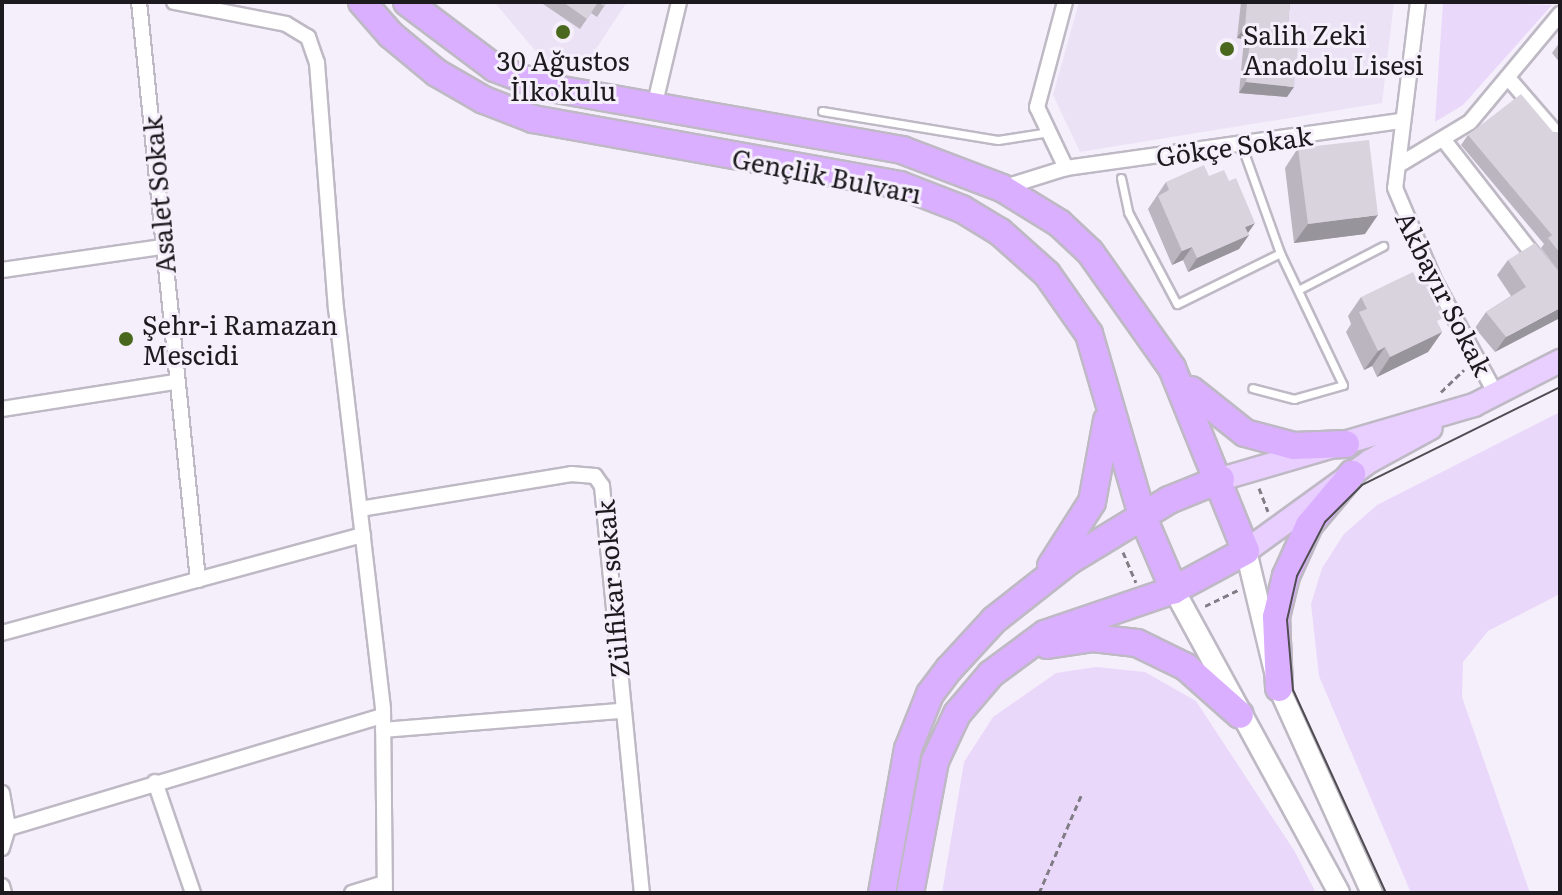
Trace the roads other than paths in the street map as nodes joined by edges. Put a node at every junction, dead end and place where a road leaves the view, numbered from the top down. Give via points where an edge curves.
1 (139, 2) edge
2 (174, 2) edge
3 (362, 2) edge
4 (407, 2) edge
5 (679, 2) edge
6 (1065, 2) edge
7 (1418, 2) edge
8 (1560, 14) edge
9 (1510, 80) junction
10 (654, 107) junction
11 (822, 111) dead end
12 (1401, 121) junction
13 (1049, 132) junction
14 (1560, 138) edge
15 (1443, 139) junction
16 (1241, 144) junction
17 (1402, 163) junction
18 (1066, 168) junction
19 (1121, 178) dead end
20 (1002, 188) junction
21 (1383, 246) dead end
22 (162, 247) junction
23 (1280, 253) junction
24 (2, 270) edge
25 (1560, 289) edge
26 (1298, 290) junction
27 (1100, 361) junction
28 (1560, 361) edge
29 (1172, 368) junction
30 (175, 382) junction
31 (1252, 388) dead end
32 (1496, 394) junction
33 (1474, 405) junction
34 (2, 409) edge
35 (1346, 444) junction
36 (1352, 474) junction
37 (1221, 479) junction
38 (360, 509) junction
39 (1142, 515) junction
40 (363, 535) junction
41 (1246, 551) junction
42 (198, 580) junction
43 (1174, 590) junction
44 (1029, 592) junction
45 (2, 633) edge
46 (991, 674) junction
47 (1279, 688) junction
48 (621, 711) junction
49 (1240, 715) junction
50 (383, 723) junction
51 (155, 782) junction
52 (2, 793) edge
53 (5, 829) edge
54 (2, 848) edge
55 (2, 886) edge
56 (385, 888) edge
57 (4, 893) edge
58 (193, 893) edge
59 (352, 893) edge
60 (642, 893) edge
61 (882, 893) edge
62 (910, 893) edge
63 (1339, 893) edge
64 (1372, 893) edge

1 - 22 street, Asalet Sokak
2 - 38 street via 286,24 308,37 317,63 336,308
3 - 27 highway, Gençlik Bulvarı via 391,35 437,73 484,100 533,119 900,185 962,209 1000,232 1047,274 1071,304
4 - 10 highway, Gençlik Bulvarı via 495,68 545,87
5 - 10 street
6 - 13 street via 1037,107
7 - 12 street, Akbayır Sokak
8 - 9 street
9 - 14 street
9 - 15 street via 1470,122
10 - 20 highway, Gençlik Bulvarı via 902,150
11 - 13 lane via 998,140
12 - 16 street, Gökçe Sokak
12 - 17 street, Akbayır Sokak
13 - 18 street
15 - 17 street
15 - 25 street
16 - 18 street, Gökçe Sokak
16 - 23 lane
17 - 32 street, Akbayır Sokak via 1395,188 1405,220
18 - 20 street, Gökçe Sokak
19 - 23 lane via 1128,212 1177,304
20 - 29 highway, Gençlik Bulvarı via 1059,223 1090,252
21 - 26 lane
22 - 24 street
22 - 30 street, Asalet Sokak
23 - 26 lane
26 - 31 lane via 1343,385 1294,399
27 - 39 highway, Gençlik Bulvarı
27 - 44 highway via 1108,423 1101,472 1081,524
28 - 32 main road
29 - 35 highway via 1199,400 1245,433 1294,446
29 - 37 highway, Gençlik Bulvarı
30 - 34 street
30 - 42 street, Asalet Sokak
32 - 33 main road
33 - 35 main road
33 - 36 main road
35 - 37 main road
36 - 41 main road
36 - 47 highway via 1309,525 1292,558 1276,617
37 - 39 highway
37 - 41 highway, Gençlik Bulvarı
38 - 40 street
38 - 48 street, Zülfikar sokak via 571,474 595,476 602,486
39 - 43 highway, Gençlik Bulvarı
39 - 44 highway
40 - 42 street
40 - 50 street
41 - 43 highway
41 - 47 main road
42 - 45 street
43 - 46 highway via 1045,634
43 - 49 main road
44 - 61 highway via 971,644 930,694 899,784
46 - 49 highway via 1051,643 1115,639 1137,643 1186,667
46 - 62 highway via 957,714 935,761
47 - 64 main road
48 - 50 street
48 - 60 street, Zülfikar sokak
49 - 63 main road
50 - 51 street
50 - 56 street
51 - 53 street
51 - 58 street
52 - 53 street
53 - 54 street
55 - 57 street
56 - 59 street

